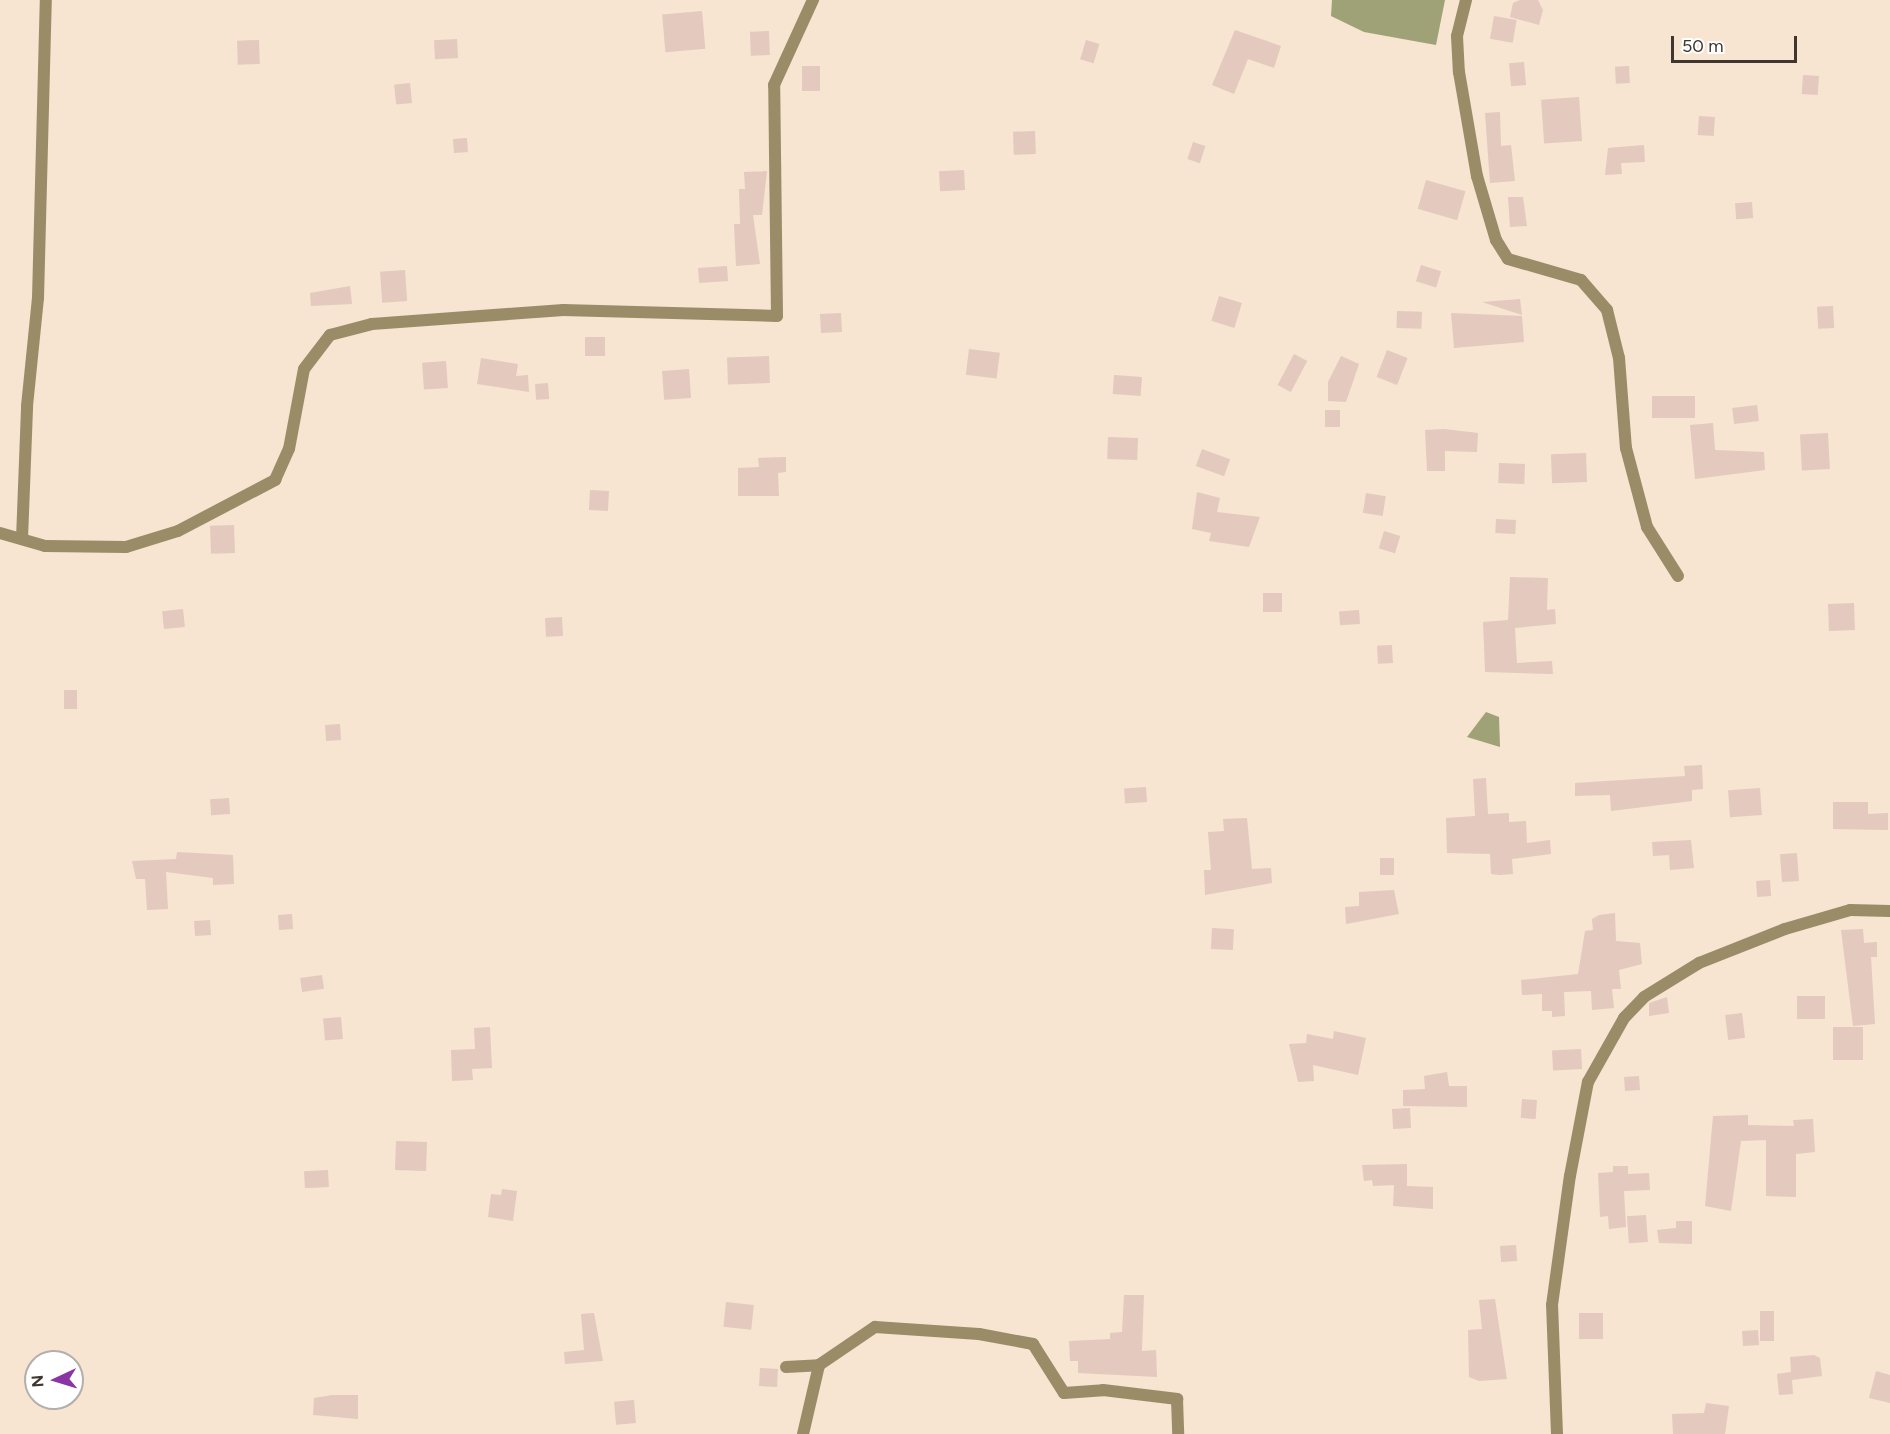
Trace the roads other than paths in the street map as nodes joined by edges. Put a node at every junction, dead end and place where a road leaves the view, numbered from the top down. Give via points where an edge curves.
1 (46, 0) edge
2 (813, 0) edge
3 (1466, 0) edge
4 (0, 533) edge
5 (22, 540) junction
6 (1678, 576) dead end
7 (1890, 911) edge
8 (819, 1365) junction
9 (786, 1367) dead end
10 (803, 1434) edge
11 (1178, 1434) edge
12 (1557, 1434) edge

1 - 5 street via 38,298
2 - 5 street via 774,85 777,316 563,310 372,324 330,334 304,369 289,449 275,480 178,531 126,547 45,546
3 - 6 street via 1457,36 1459,72 1477,176 1496,240 1508,260 1581,280 1607,310 1619,358 1629,459 1647,527
4 - 5 street
7 - 12 street via 1850,910 1785,929 1699,963 1644,997 1624,1018 1588,1082 1570,1176 1552,1305
8 - 9 street
8 - 10 street
8 - 11 street via 875,1327 979,1334 1033,1344 1064,1393 1103,1390 1177,1399

